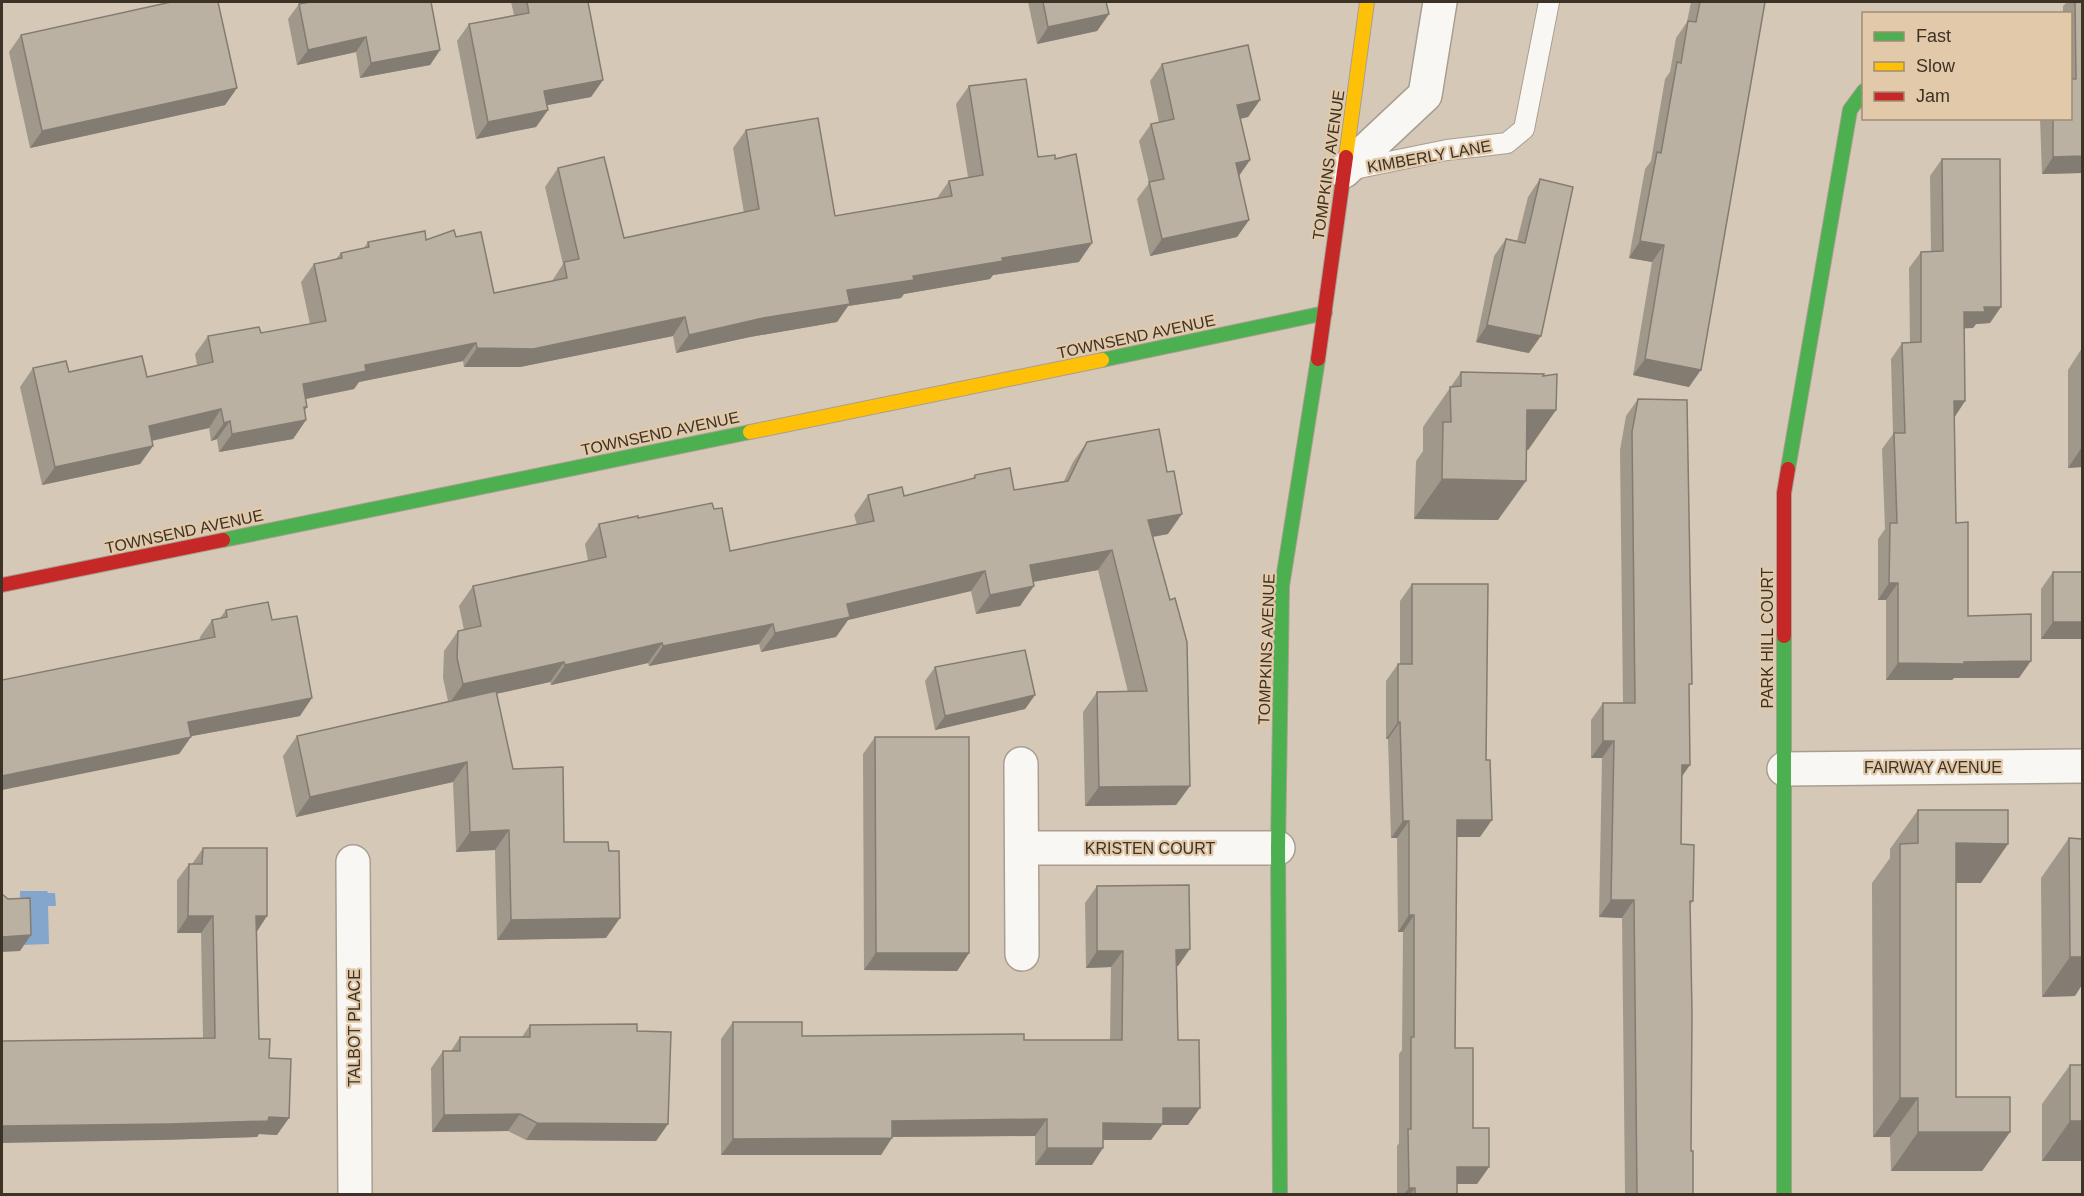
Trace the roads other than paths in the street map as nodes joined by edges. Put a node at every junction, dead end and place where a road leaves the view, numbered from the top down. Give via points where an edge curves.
1 (1367, 2) edge
2 (1440, 2) edge
3 (1549, 2) edge
4 (1862, 92) edge
5 (1344, 171) junction
6 (1325, 313) junction
7 (2, 585) edge
8 (1021, 764) dead end
9 (2082, 766) edge
10 (1784, 769) junction
11 (1022, 848) junction
12 (1278, 848) junction
13 (353, 862) dead end
14 (1022, 954) dead end
15 (355, 1194) edge
16 (1280, 1194) edge
17 (1784, 1194) edge

1 - 5 street, TOMPKINS AVENUE
2 - 5 street via 1425,95
3 - 5 lane, KIMBERLY LANE via 1524,129 1516,136 1507,143 1447,150
4 - 10 street, PARK HILL COURT via 1850,110 1784,493
5 - 6 street, TOMPKINS AVENUE
6 - 7 street, TOWNSEND AVENUE
6 - 12 street, TOMPKINS AVENUE via 1282,586
8 - 11 street
9 - 10 street, FAIRWAY AVENUE
10 - 17 street, PARK HILL COURT
11 - 12 street, KRISTEN COURT
11 - 14 street
12 - 16 street, TOMPKINS AVENUE
13 - 15 street, TALBOT PLACE

